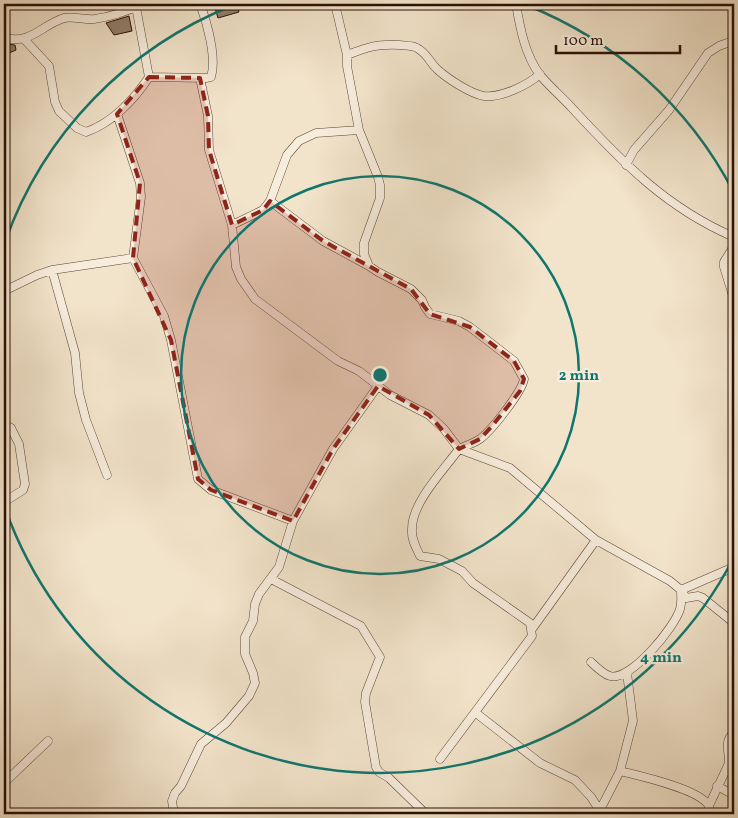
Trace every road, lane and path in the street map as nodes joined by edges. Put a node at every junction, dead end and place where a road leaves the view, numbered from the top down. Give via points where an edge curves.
1 (200, 4) edge
2 (335, 4) edge
3 (516, 4) edge
4 (139, 5) edge
5 (4, 38) edge
6 (24, 39) junction
7 (734, 42) edge
8 (347, 55) junction
9 (540, 74) junction
10 (149, 77) junction
11 (200, 78) junction
12 (117, 114) junction
13 (359, 130) junction
14 (626, 165) junction
15 (270, 201) junction
16 (232, 225) junction
17 (734, 237) edge
18 (734, 246) edge
19 (134, 258) junction
20 (369, 266) junction
21 (52, 270) junction
22 (4, 291) edge
23 (734, 299) edge
24 (378, 386) junction
25 (4, 424) edge
26 (459, 449) junction
27 (107, 475) dead end
28 (4, 502) edge
29 (293, 521) junction
30 (596, 540) junction
31 (734, 567) edge
32 (271, 579) junction
33 (681, 590) junction
34 (734, 623) edge
35 (532, 629) junction
36 (591, 662) dead end
37 (627, 673) junction
38 (476, 714) junction
39 (734, 732) edge
40 (48, 742) dead end
41 (440, 760) dead end
42 (620, 771) junction
43 (4, 783) edge
44 (717, 786) junction
45 (734, 795) edge
46 (709, 810) edge
47 (601, 812) edge
48 (174, 814) edge
49 (426, 814) edge

1 - 11 street via 213,59 210,77
2 - 8 street
3 - 9 street via 528,53
4 - 6 street via 95,19 65,18
4 - 10 street
5 - 6 street
6 - 12 street via 49,66 55,102 73,125 86,132
7 - 14 street via 708,53
8 - 9 street via 380,44 416,47 437,70 475,94 485,96 530,84
8 - 13 street
9 - 14 street
10 - 11 street
10 - 12 street via 131,102
11 - 16 street via 208,116 208,150
12 - 19 street via 140,183
13 - 15 street via 316,132 300,141 287,155
13 - 20 street via 380,185 380,198 364,243
14 - 17 street via 680,209
15 - 16 street via 263,210
15 - 20 street via 323,241
16 - 24 street via 236,267 255,299 338,361 360,371
18 - 23 street via 724,267
19 - 21 street
19 - 29 street via 164,316 171,340 198,478 211,490
20 - 26 street via 411,289 430,314 470,327 514,361 524,379 520,391 480,439
21 - 22 street
21 - 27 street via 75,353 79,393 86,420
24 - 26 street via 429,415
24 - 29 street via 333,449
25 - 28 street via 11,428 19,444 25,484 23,490
26 - 30 street via 510,468
26 - 35 street via 414,514 412,536 417,549 420,556 438,559 462,571 473,583 530,623
29 - 32 street
30 - 33 street
30 - 35 street
31 - 33 street
32 - 48 street via 259,594 253,621 245,637 245,654 255,683 249,696 226,723 201,744 189,772 174,794
32 - 49 street via 361,626 380,657 365,702 376,767
33 - 34 street via 686,598 703,598
33 - 37 street via 680,609 670,628
35 - 38 street via 532,636
36 - 37 street via 610,676
37 - 42 street via 633,721
38 - 41 street
38 - 47 street via 540,764 575,780
39 - 44 street via 728,741 728,765
40 - 43 street
42 - 46 street via 701,798
42 - 47 street
44 - 45 street
44 - 46 street

